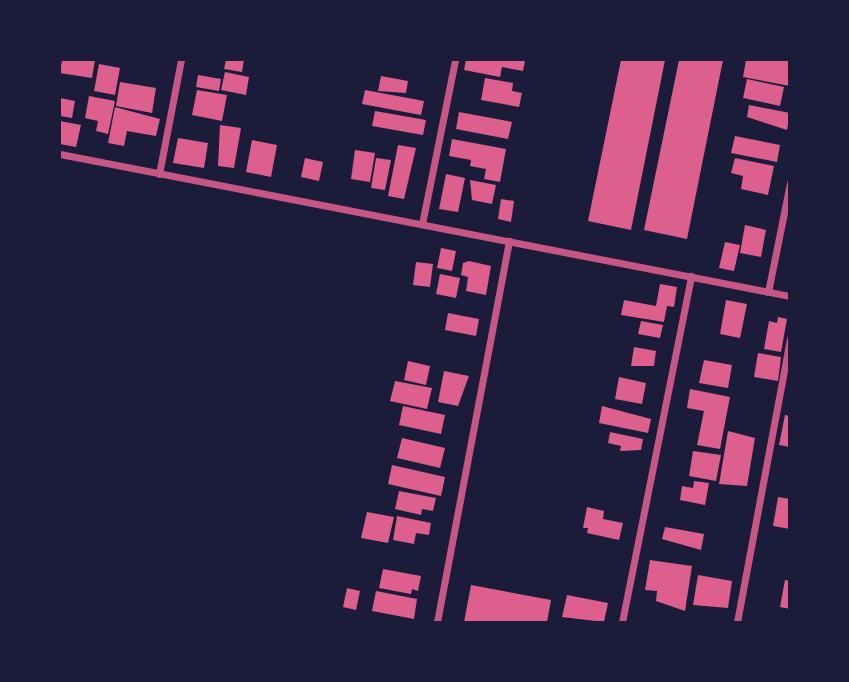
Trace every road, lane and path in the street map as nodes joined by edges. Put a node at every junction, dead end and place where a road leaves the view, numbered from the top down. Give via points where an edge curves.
1 (181, 60) edge
2 (456, 60) edge
3 (60, 155) edge
4 (159, 174) junction
5 (789, 183) edge
6 (422, 224) junction
7 (509, 241) junction
8 (691, 276) junction
9 (768, 292) junction
10 (789, 296) edge
11 (789, 339) edge
12 (436, 622) edge
13 (622, 622) edge
14 (737, 622) edge

1 - 4 street
2 - 6 street
3 - 4 street
4 - 6 street
5 - 9 street
6 - 7 street
7 - 8 street
7 - 12 street
8 - 9 street
8 - 13 street
9 - 10 street
11 - 14 street

